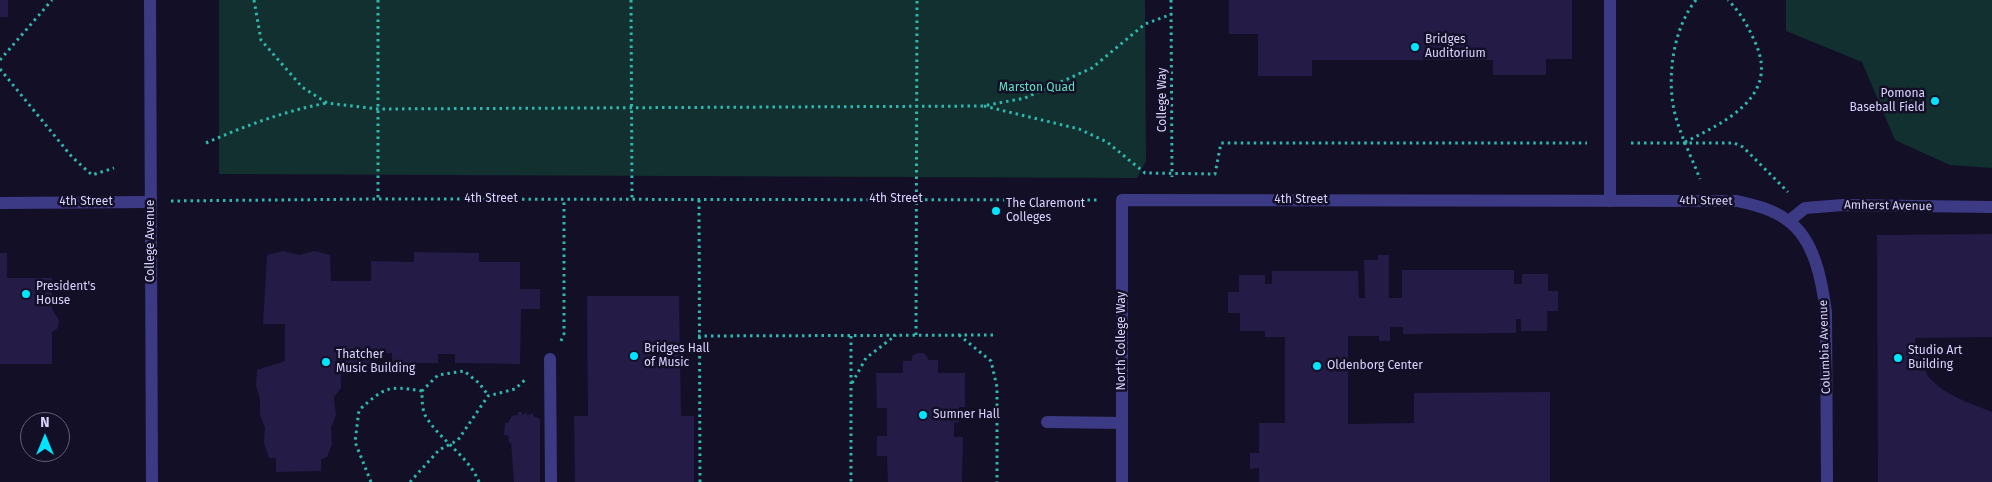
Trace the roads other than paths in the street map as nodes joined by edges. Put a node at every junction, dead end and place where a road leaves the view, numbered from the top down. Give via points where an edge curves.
1 (150, 0) edge
2 (1610, 0) edge
3 (1122, 200) joint
4 (1610, 201) junction
5 (151, 202) junction
6 (0, 203) edge
7 (1992, 207) edge
8 (1789, 221) junction
9 (550, 359) road end
10 (1047, 422) dead end
11 (1122, 423) junction
12 (152, 482) edge
13 (551, 482) edge
14 (1122, 482) edge
15 (1827, 482) edge

1 - 5 street, College Avenue
2 - 4 street
3 - 4 street, 4th Street
3 - 11 street, North College Way
4 - 8 street, 4th Street via 1737,201 1763,207
5 - 6 street, 4th Street
5 - 12 street, College Avenue
7 - 8 street, Amherst Avenue via 1843,205 1804,208
8 - 15 street, Columbia Avenue via 1814,259 1822,284 1826,312
9 - 13 street
10 - 11 street
11 - 14 street, North College Way

